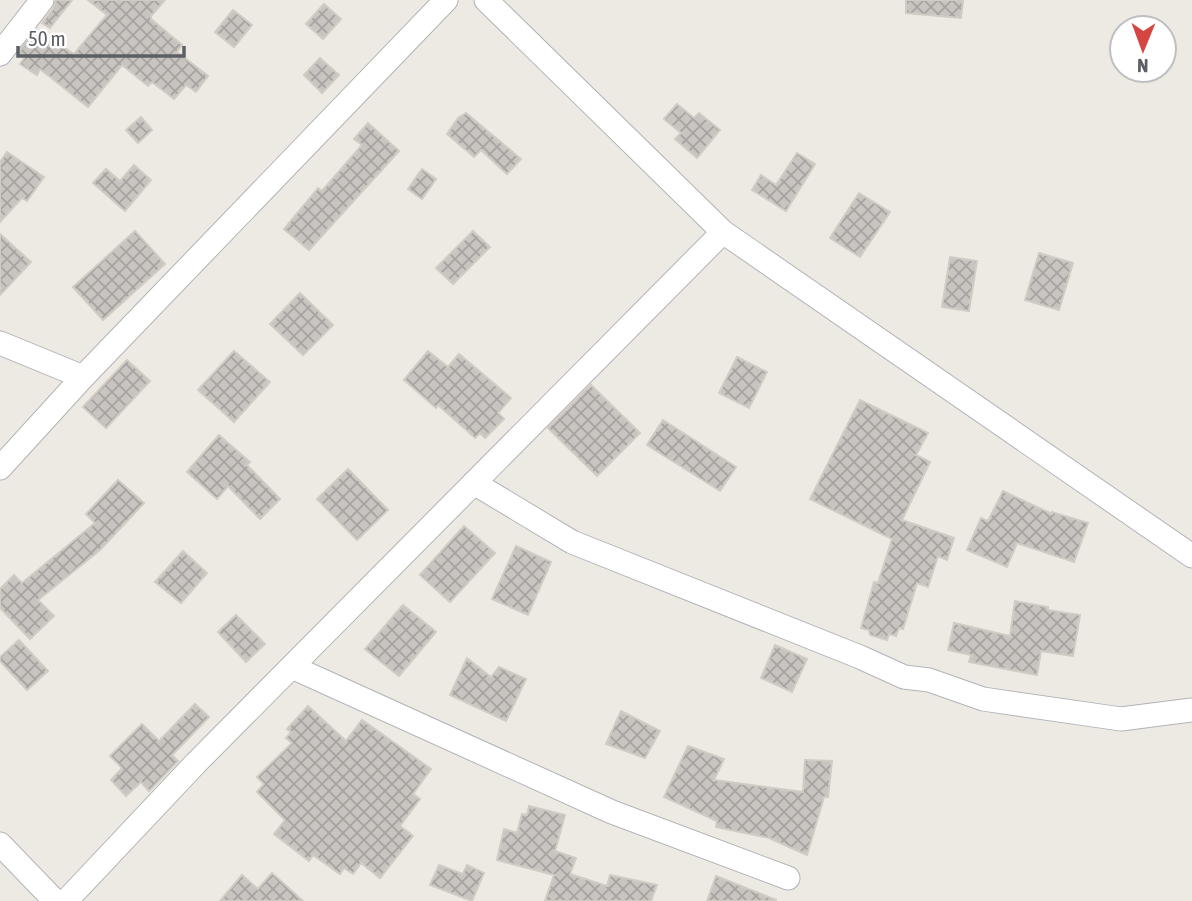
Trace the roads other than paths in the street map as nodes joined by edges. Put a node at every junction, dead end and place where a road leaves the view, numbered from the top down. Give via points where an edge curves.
1 (42, 0) edge
2 (446, 0) edge
3 (486, 0) edge
4 (0, 54) edge
5 (723, 232) junction
6 (0, 343) edge
7 (83, 377) junction
8 (0, 468) edge
9 (474, 483) junction
10 (1192, 556) edge
11 (292, 667) junction
12 (1192, 710) edge
13 (0, 844) edge
14 (788, 878) dead end
15 (55, 901) edge
16 (66, 901) edge

1 - 4 street
2 - 7 street
3 - 5 street
5 - 9 street
5 - 10 street
6 - 7 street
7 - 8 street
9 - 11 street
9 - 12 street via 572,542 904,677 929,680 983,699 1121,719
11 - 14 street via 612,812
11 - 16 street
13 - 15 street

